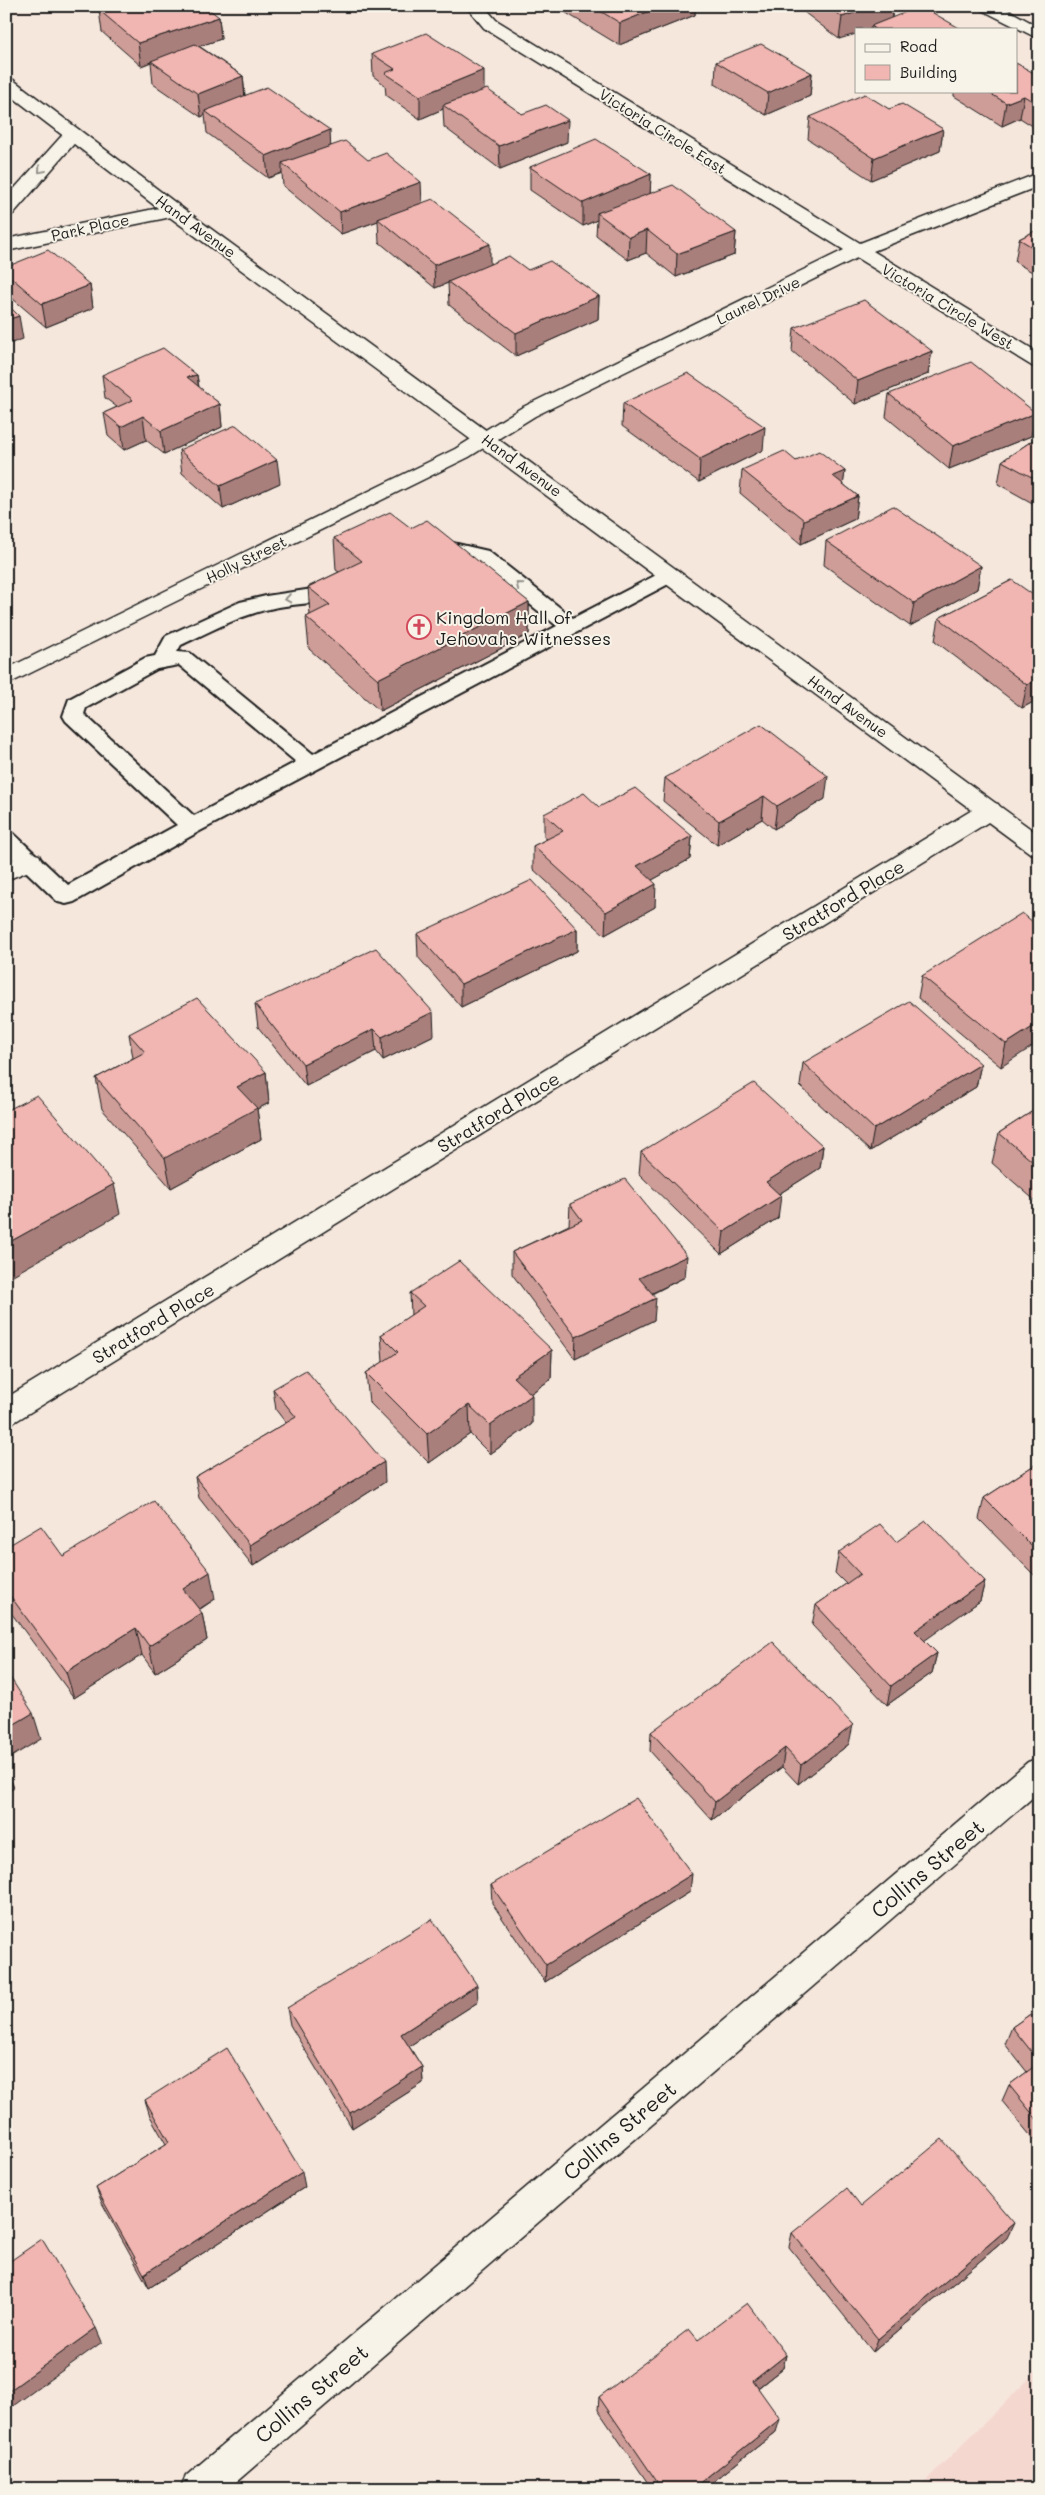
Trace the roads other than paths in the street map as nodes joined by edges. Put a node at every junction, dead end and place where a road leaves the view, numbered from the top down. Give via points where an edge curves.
1 (474, 6) edge
2 (988, 6) edge
3 (1039, 34) edge
4 (6, 84) edge
5 (74, 134) junction
6 (1039, 179) edge
7 (6, 210) edge
8 (174, 211) junction
9 (6, 245) edge
10 (858, 251) junction
11 (1039, 362) edge
12 (484, 438) junction
13 (415, 554) edge
14 (671, 575) junction
15 (352, 583) edge
16 (570, 627) junction
17 (162, 662) junction
18 (6, 678) edge
19 (312, 764) junction
20 (990, 810) junction
21 (192, 826) junction
22 (6, 839) edge
23 (1039, 847) edge
24 (30, 861) junction
25 (6, 872) edge
26 (6, 1413) edge
27 (1039, 1772) edge
28 (199, 2489) edge

1 - 10 street, Victoria Circle East via 490,24
2 - 3 street
4 - 5 street, Hand Avenue
5 -> 7 street
5 - 8 street, Hand Avenue
6 - 10 street, Laurel Drive
8 - 9 street, Park Place
8 - 12 street, Hand Avenue
10 - 11 street, Victoria Circle West
10 - 12 street, Laurel Drive via 528,412
12 - 14 street, Hand Avenue
12 - 18 street, Holly Street via 462,453
16 -> 13 lane via 481,555 453,549
14 - 16 lane
14 - 20 street, Hand Avenue
15 -> 17 lane via 330,593 247,607 173,641
16 - 19 lane
17 - 19 lane via 183,658
17 - 21 lane via 152,663 76,704 73,716
19 - 21 lane
20 - 23 street, Hand Avenue
20 - 26 street, Stratford Place
21 - 24 lane via 66,896
22 - 24 lane
24 - 25 street
27 - 28 street, Collins Street

